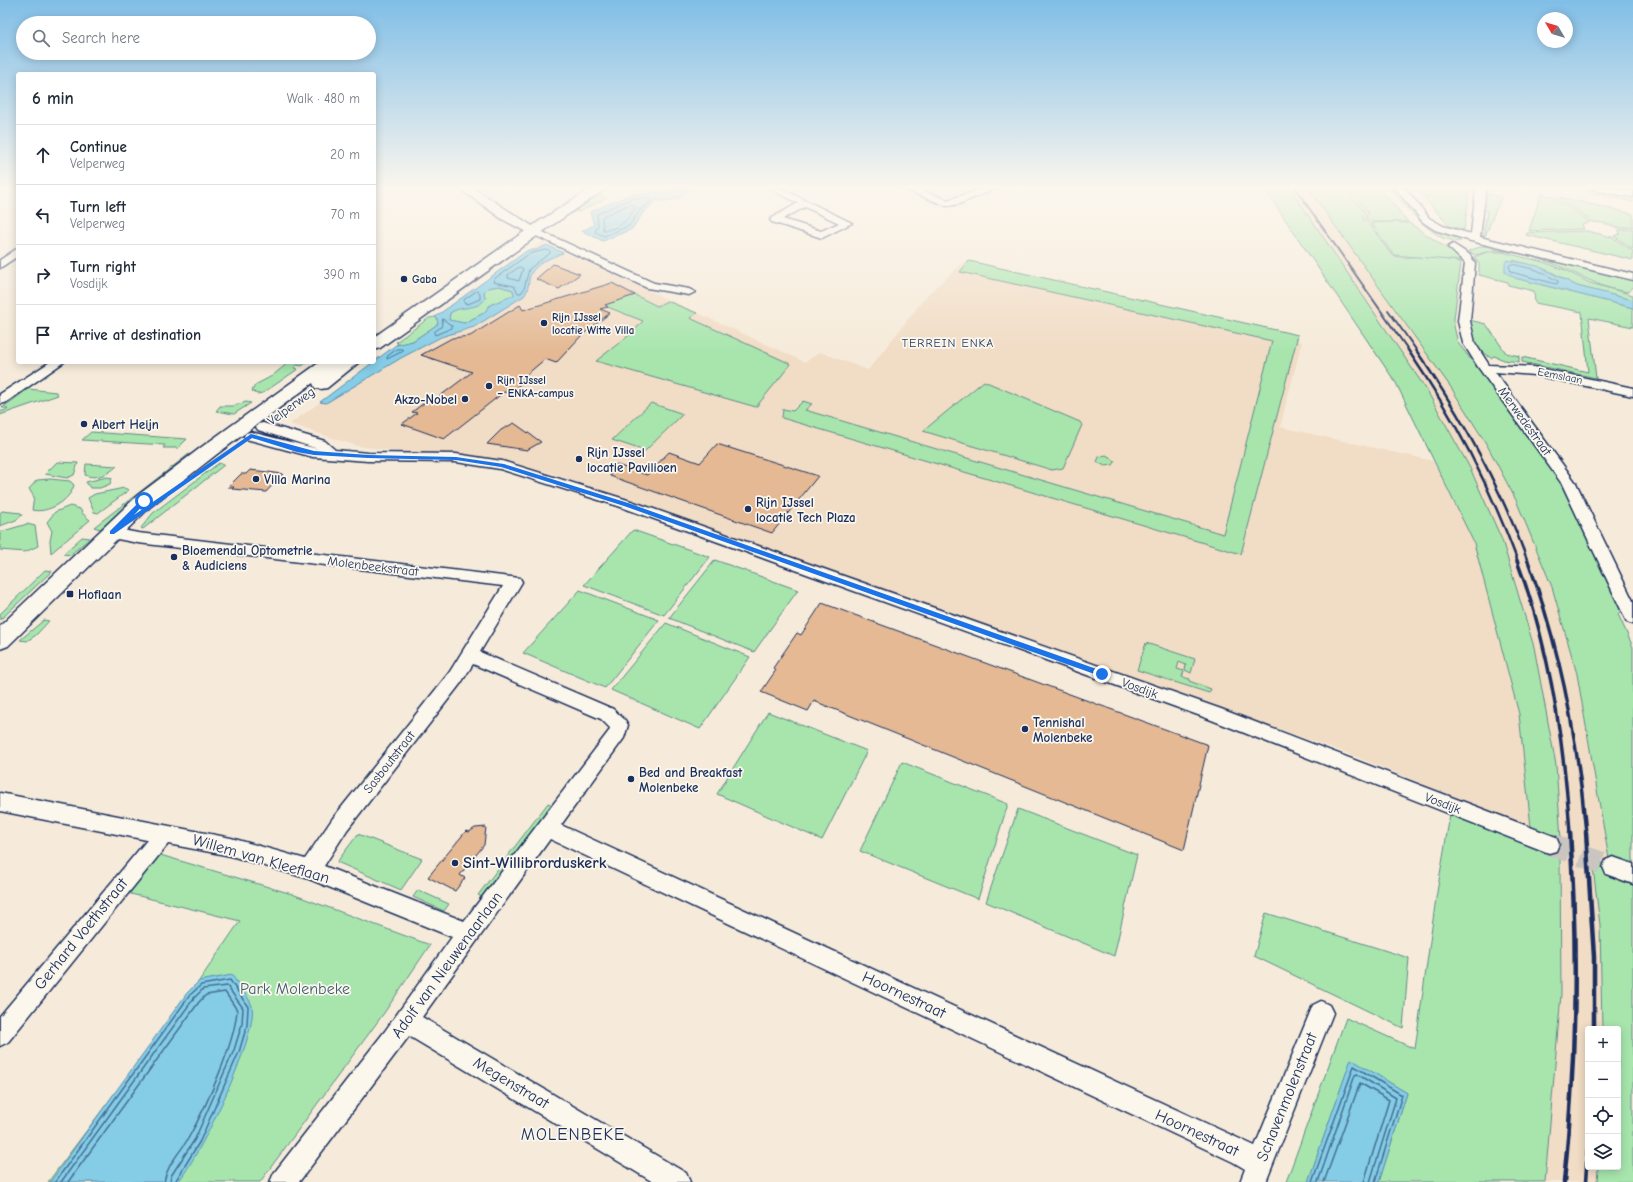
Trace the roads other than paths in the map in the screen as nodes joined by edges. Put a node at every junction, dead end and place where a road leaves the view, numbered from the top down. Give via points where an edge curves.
1 (505, 243) edge
2 (512, 243) edge
3 (568, 243) edge
4 (577, 243) edge
5 (1470, 243) edge
6 (1492, 243) edge
7 (16, 253) edge
8 (619, 260) dead end
9 (0, 265) edge
10 (1633, 278) edge
11 (689, 292) dead end
12 (376, 330) edge
13 (376, 344) edge
14 (55, 364) edge
15 (328, 364) edge
16 (348, 364) edge
17 (1485, 368) junction
18 (1633, 392) edge
19 (0, 400) edge
20 (257, 431) junction
21 (112, 533) junction
22 (514, 582) joint
23 (1633, 618) edge
24 (0, 640) edge
25 (470, 655) junction
26 (0, 802) edge
27 (547, 828) junction
28 (163, 835) junction
29 (1549, 844) tunnel mouth
30 (1613, 868) tunnel mouth
31 (310, 870) junction
32 (1633, 874) edge
33 (468, 933) junction
34 (1321, 1013) dead end
35 (407, 1021) junction
36 (0, 1034) edge
37 (1257, 1173) edge
38 (284, 1182) edge
39 (676, 1182) edge

1 - 12 main road via 464,267
2 - 13 main road
3 - 11 street via 651,286
4 - 8 street
5 - 17 street, Merwedestraat via 1453,247 1470,263 1464,321 1469,344
6 - 10 street
7 - 9 street
14 - 19 street
15 - 21 main road, Velperweg via 144,501
16 - 20 main road, Velperweg
17 - 18 street, Eemslaan via 1534,371
17 - 23 street, Merwedestraat via 1569,483
20 - 21 main road, Velperweg
20 - 29 street, Vosdijk via 299,451 368,457 456,458 502,465 534,474 626,504 1215,714
21 - 22 street, Molenbeekstraat
21 - 24 main road, Velperweg
22 - 25 street, Sasboutstraat
25 - 27 street, Adolf van Nieuwenaarlaan via 607,714 619,725 618,733
25 - 31 street, Sasboutstraat via 455,678 340,824
26 - 28 street, Willem van Kleeflaan
27 - 33 street, Adolf van Nieuwenaarlaan
27 - 37 street, Hoornestraat via 1242,1154
28 - 31 street, Willem van Kleeflaan via 192,838 231,847
28 - 36 street, Gerhard Voethstraat
30 - 32 street
31 - 33 street, Willem van Kleeflaan
33 - 35 street, Adolf van Nieuwenaarlaan
34 - 37 street, Schavenmolenstraat
35 - 38 street, Adolf van Nieuwenaarlaan
35 - 39 street, Megenstraat

